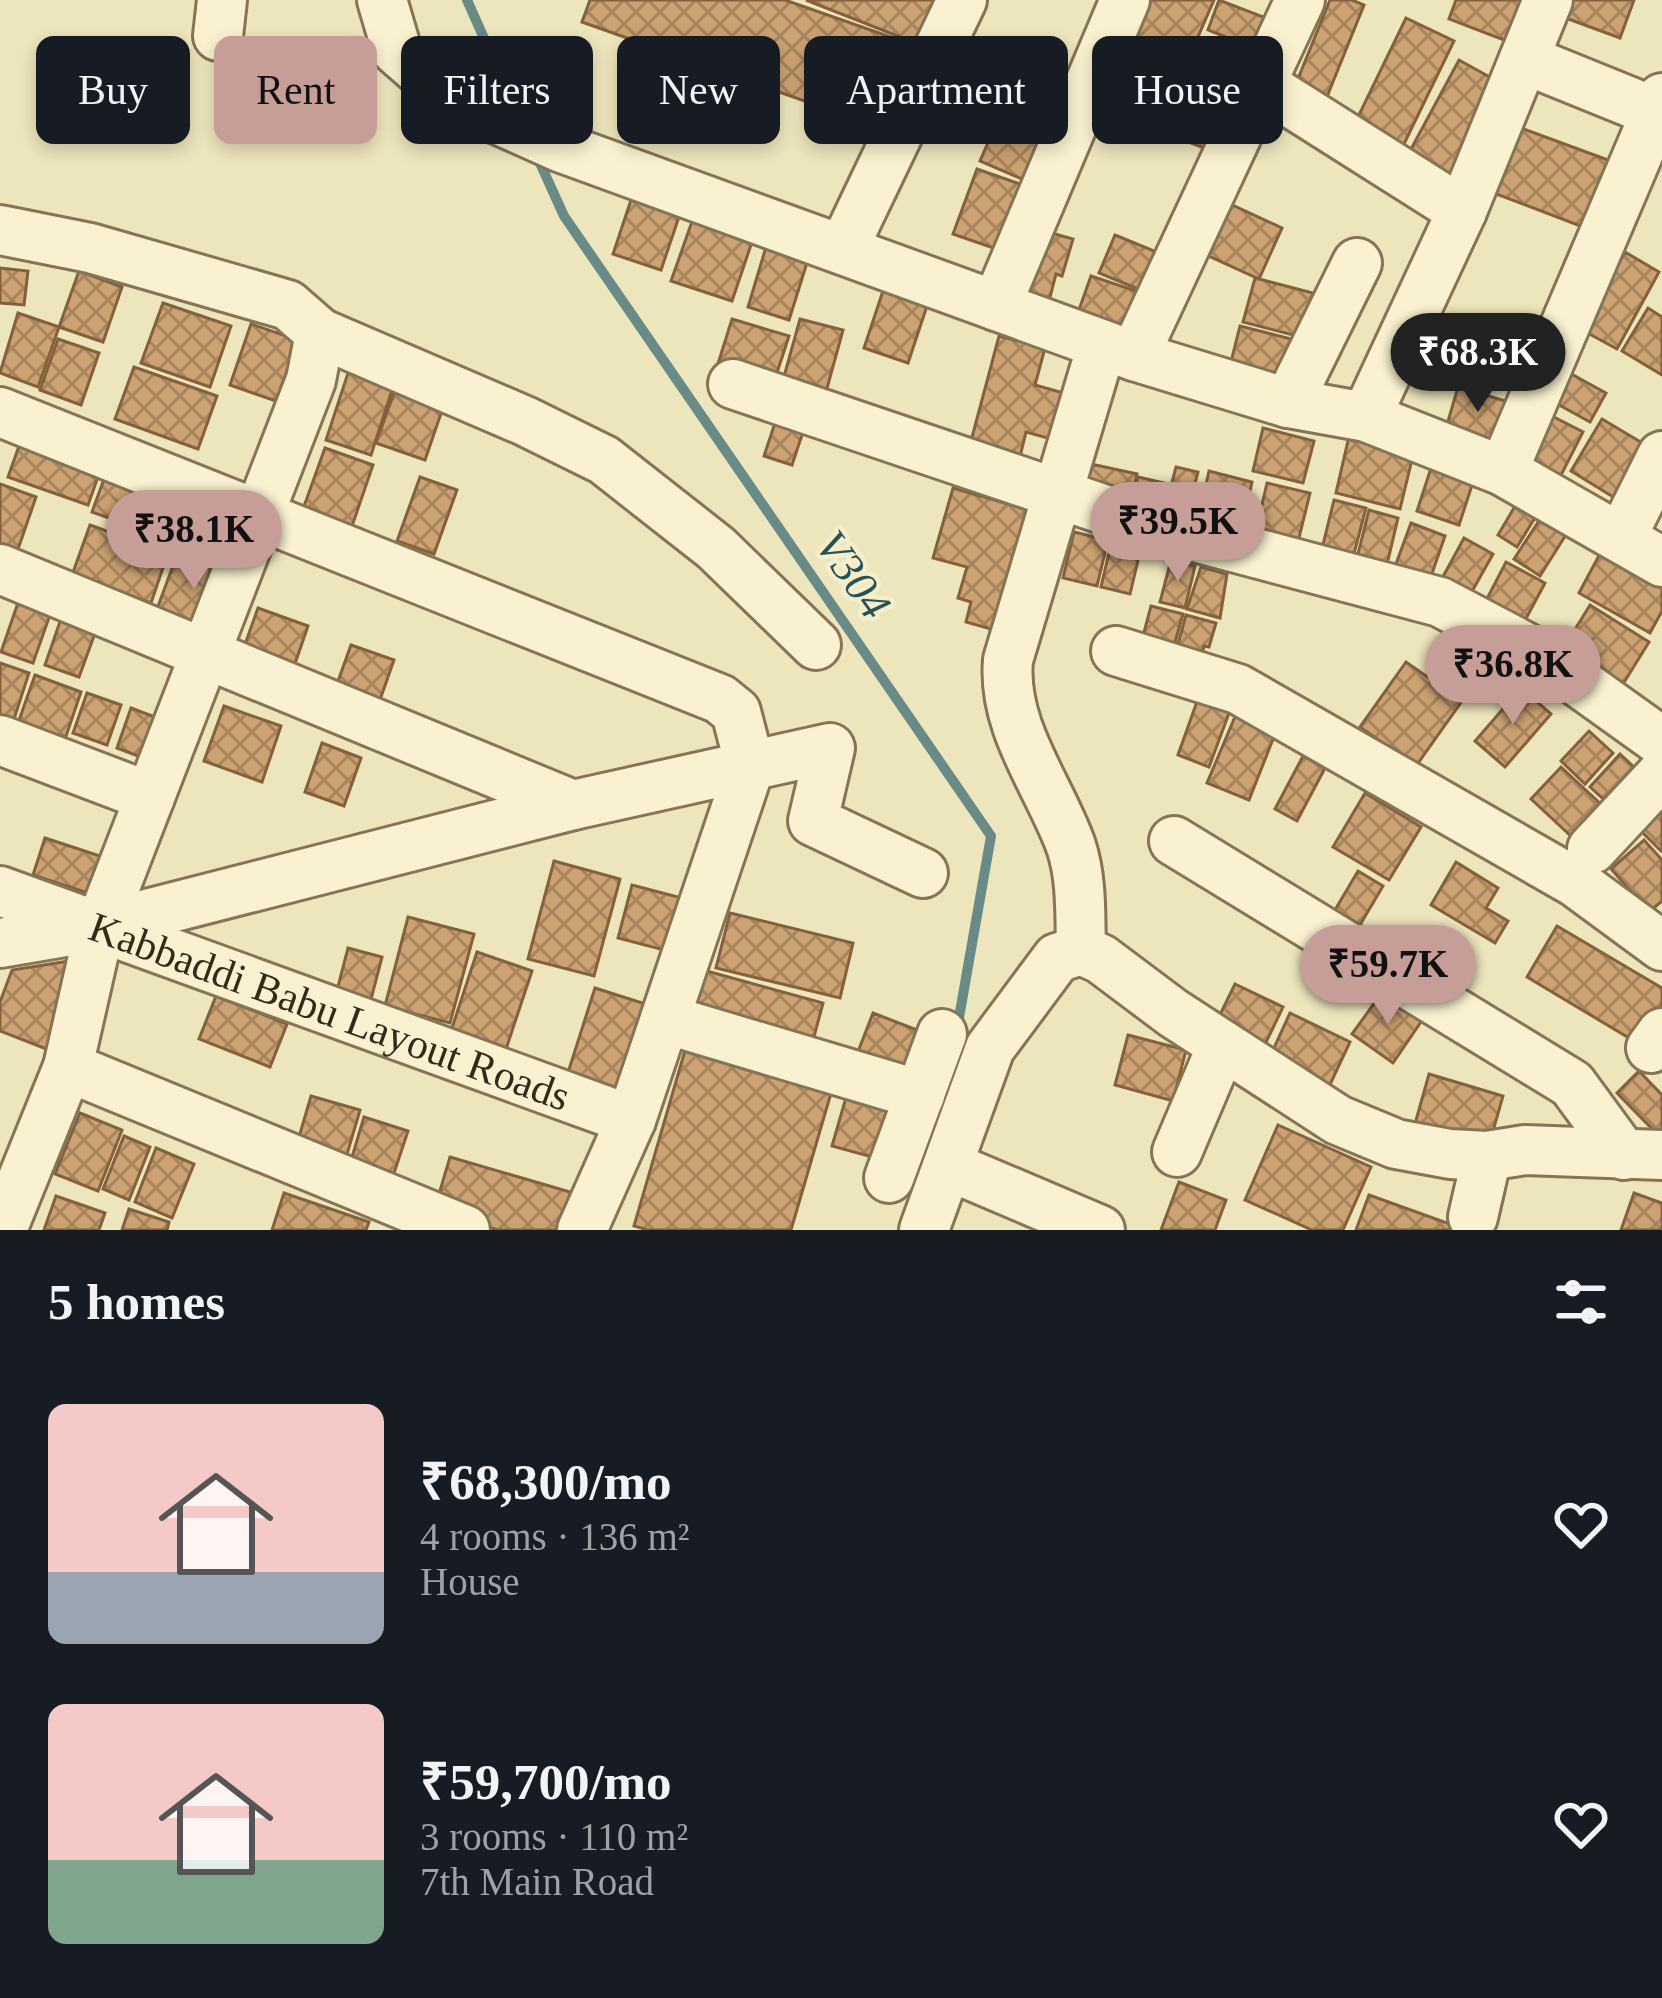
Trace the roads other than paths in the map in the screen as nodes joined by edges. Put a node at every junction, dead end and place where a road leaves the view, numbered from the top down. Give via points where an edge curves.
1 (382, 0) edge
2 (962, 0) edge
3 (1125, 0) edge
4 (1300, 0) edge
5 (1548, 0) edge
6 (1283, 39) edge
7 (1524, 59) junction
8 (1283, 98) edge
9 (1660, 109) edge
10 (1231, 144) edge
11 (1462, 211) junction
12 (0, 230) edge
13 (843, 249) junction
14 (1357, 263) dead end
15 (996, 306) junction
16 (320, 333) junction
17 (1118, 351) junction
18 (733, 384) dead end
19 (1288, 403) junction
20 (0, 412) edge
21 (1366, 418) junction
22 (1662, 456) edge
23 (1503, 471) junction
24 (1057, 491) junction
25 (259, 514) junction
26 (1642, 550) edge
27 (0, 569) edge
28 (816, 645) dead end
29 (1116, 651) dead end
30 (206, 652) junction
31 (0, 740) edge
32 (1662, 742) edge
33 (750, 766) junction
34 (1662, 774) edge
35 (149, 797) junction
36 (573, 805) junction
37 (1174, 841) dead end
38 (1592, 849) dead end
39 (923, 873) dead end
40 (0, 890) edge
41 (100, 926) junction
42 (0, 944) edge
43 (1662, 946) edge
44 (1081, 950) junction
45 (665, 1019) junction
46 (942, 1034) dead end
47 (1222, 1046) junction
48 (68, 1067) junction
49 (920, 1095) junction
50 (631, 1120) junction
51 (1177, 1152) dead end
52 (1643, 1155) edge
53 (1487, 1156) junction
54 (950, 1166) junction
55 (889, 1178) dead end
56 (1480, 1226) edge
57 (2, 1230) edge
58 (464, 1230) edge
59 (583, 1230) edge
60 (923, 1230) edge
61 (1100, 1230) edge

1 - 13 street via 397,51 452,99 562,148
2 - 13 street
3 - 15 street
4 - 6 street
5 - 7 street
7 - 9 street
7 - 11 street
8 - 11 street
9 - 23 street
10 - 17 street
11 - 21 street
12 - 16 street via 288,305
13 - 15 street
14 - 19 street
15 - 17 street
16 - 25 street via 311,380
16 - 28 street via 604,460 716,548
17 - 19 street
17 - 24 street
18 - 24 street
19 - 21 street
20 - 25 street
21 - 23 street
22 - 26 street
23 - 26 street
24 - 32 street via 1150,525 1440,602 1542,656
24 - 44 street via 1006,689 1070,846
25 - 30 street
25 - 33 street via 720,699 736,712
27 - 30 street
29 - 43 street via 1238,689 1575,882
30 - 35 street
30 - 36 street
31 - 35 street
33 - 36 street
33 - 39 street via 830,748 813,821
33 - 45 street, Kabbaddi Babu Layout Roads
34 - 38 street
35 - 41 street
36 - 41 street
37 - 52 street via 1572,1084
40 - 41 street
41 - 42 street
41 - 48 street, Kabbaddi Babu Layout Roads
41 - 50 street, Kabbaddi Babu Layout Roads
44 - 47 street
44 - 54 street via 1057,958 990,1048
45 - 49 street
45 - 50 street, Kabbaddi Babu Layout Roads
46 - 49 street
47 - 51 street
47 - 53 street via 1338,1120 1396,1144
48 - 57 street, Kabbaddi Babu Layout Roads
48 - 58 street
49 - 55 street
50 - 59 street, Kabbaddi Babu Layout Roads
52 - 53 street
53 - 56 street
54 - 60 street
54 - 61 street

